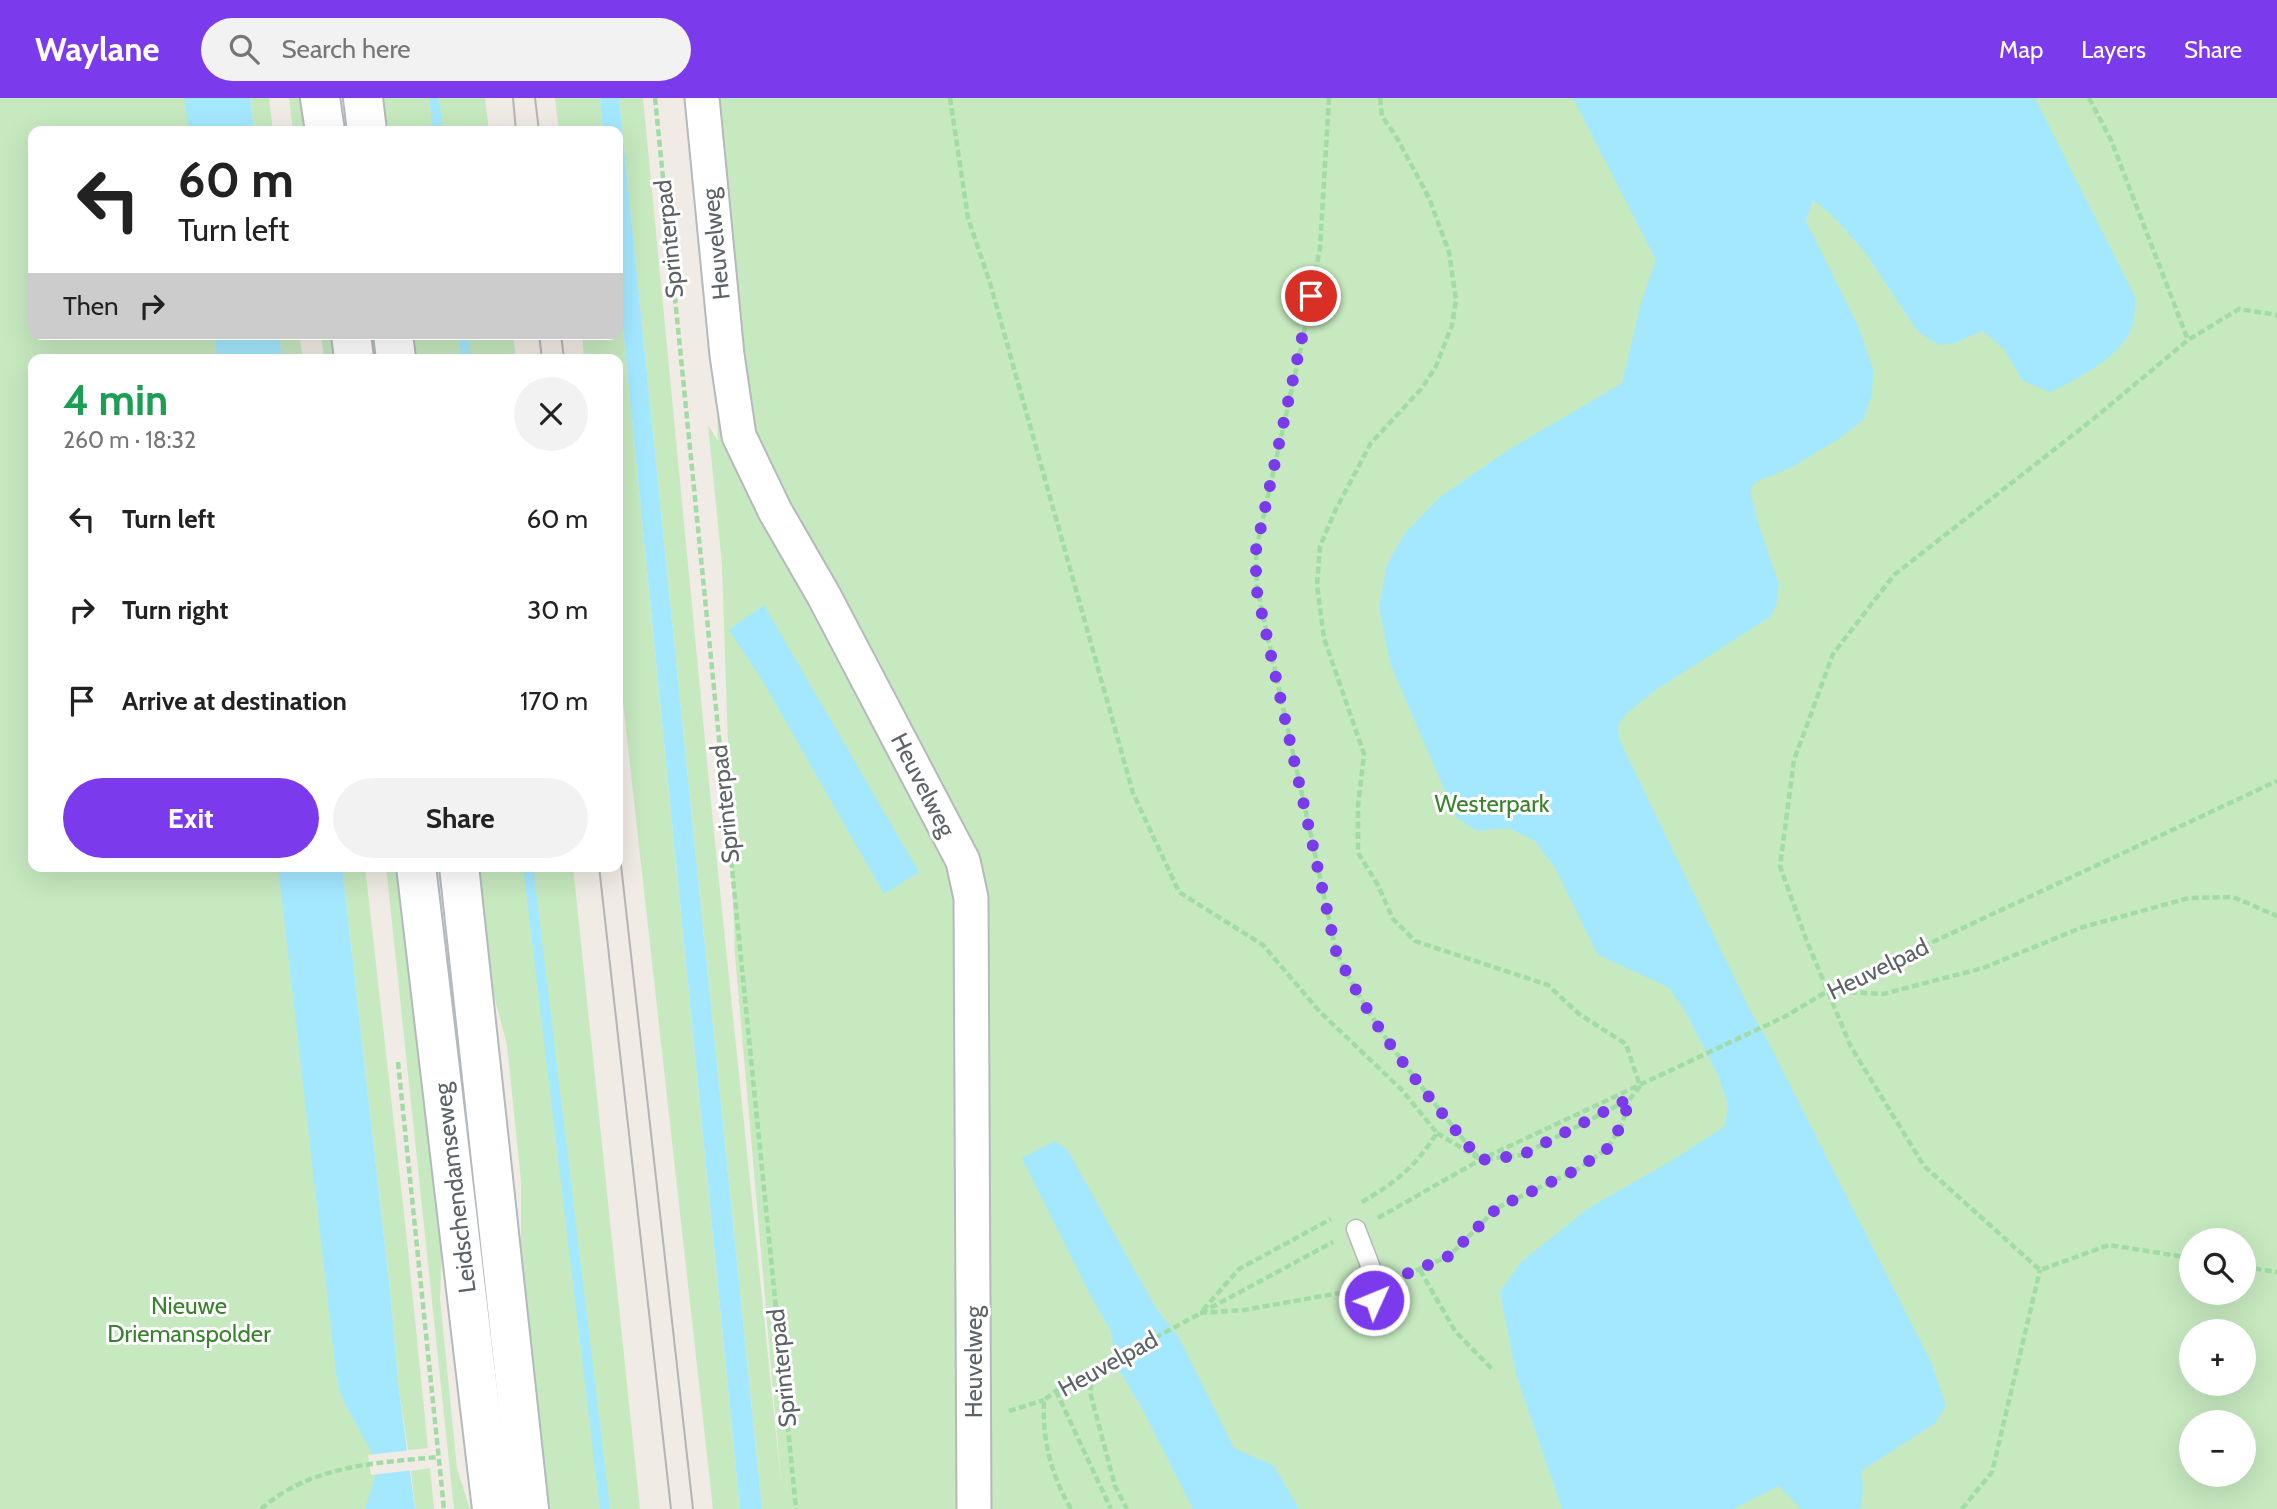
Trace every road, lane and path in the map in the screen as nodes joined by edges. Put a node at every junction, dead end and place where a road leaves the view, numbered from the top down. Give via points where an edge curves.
1 (320, 98) edge
2 (363, 98) edge
3 (655, 98) edge
4 (702, 98) edge
5 (950, 98) edge
6 (1329, 98) edge
7 (1380, 98) edge
8 (2089, 98) edge
9 (324, 126) edge
10 (366, 126) edge
11 (2277, 315) edge
12 (2188, 340) junction
13 (2277, 781) edge
14 (417, 872) edge
15 (460, 872) edge
16 (2277, 916) edge
17 (1828, 991) junction
18 (397, 1054) dead end
19 (1640, 1086) junction
20 (1630, 1098) junction
21 (1437, 1133) junction
22 (1480, 1160) junction
23 (1357, 1205) dead end
24 (1334, 1218) dead end
25 (1356, 1230) dead end
26 (2179, 1256) edge
27 (1420, 1269) junction
28 (2256, 1269) edge
29 (2040, 1270) junction
30 (2277, 1272) edge
31 (1378, 1286) junction
32 (1200, 1313) junction
33 (1371, 1314) dead end
34 (1493, 1370) dead end
35 (1093, 1372) junction
36 (1056, 1391) junction
37 (438, 1457) junction
38 (261, 1509) edge
39 (444, 1509) edge
40 (492, 1509) edge
41 (530, 1509) edge
42 (796, 1509) edge
43 (974, 1509) edge
44 (1071, 1509) edge
45 (1111, 1509) edge
46 (1127, 1509) edge
47 (1962, 1509) edge

1 - 9 main road
2 - 10 main road
3 - 42 path, Sprinterpad
4 - 43 street, Heuvelweg via 739,436 962,861 971,898
5 - 21 path via 968,218 1133,793 1179,892 1263,945 1320,1012 1401,1088
6 - 22 path via 1320,248 1256,550 1256,587 1336,951 1354,991 1408,1070
7 - 19 path via 1382,116 1429,198 1450,252 1456,300 1436,366 1371,443 1320,546 1317,585 1324,638 1364,754 1358,853 1393,919 1415,941 1548,985 1579,1014 1626,1044
8 - 12 path via 2112,140
11 - 12 path via 2239,309
12 - 17 path via 1895,575 1833,654 1794,760 1780,866
13 - 17 path, Heuvelpad
14 - 40 main road, Leidschendamseweg
15 - 41 main road, Leidschendamseweg
16 - 17 path via 2233,897 2189,898 2083,927 1983,968 1883,994
17 - 19 path, Heuvelpad
17 - 29 path via 1851,1047 1924,1166
18 - 37 path, Leidschendamseweg
19 - 20 path
19 - 22 path, Heuvelpad
20 - 22 path via 1522,1155
20 - 27 path via 1607,1149 1576,1170 1497,1208 1449,1256
21 - 22 path
21 - 23 path via 1392,1185
24 - 32 path via 1239,1269
25 - 31 lane
26 - 29 path via 2109,1245
27 - 31 path
27 - 34 path via 1455,1331
28 - 30 path
29 - 47 path via 1992,1472
31 - 32 path via 1244,1310
31 - 33 lane
32 - 35 path, Heuvelpad
35 - 36 path, Heuvelpad
35 - 46 path via 1090,1392 1115,1486
36 - 44 path, Heuvelpad via 1044,1400 1043,1420 1049,1459
36 - 45 path
37 - 38 path via 337,1469 295,1485
37 - 39 path, Leidschendamseweg

